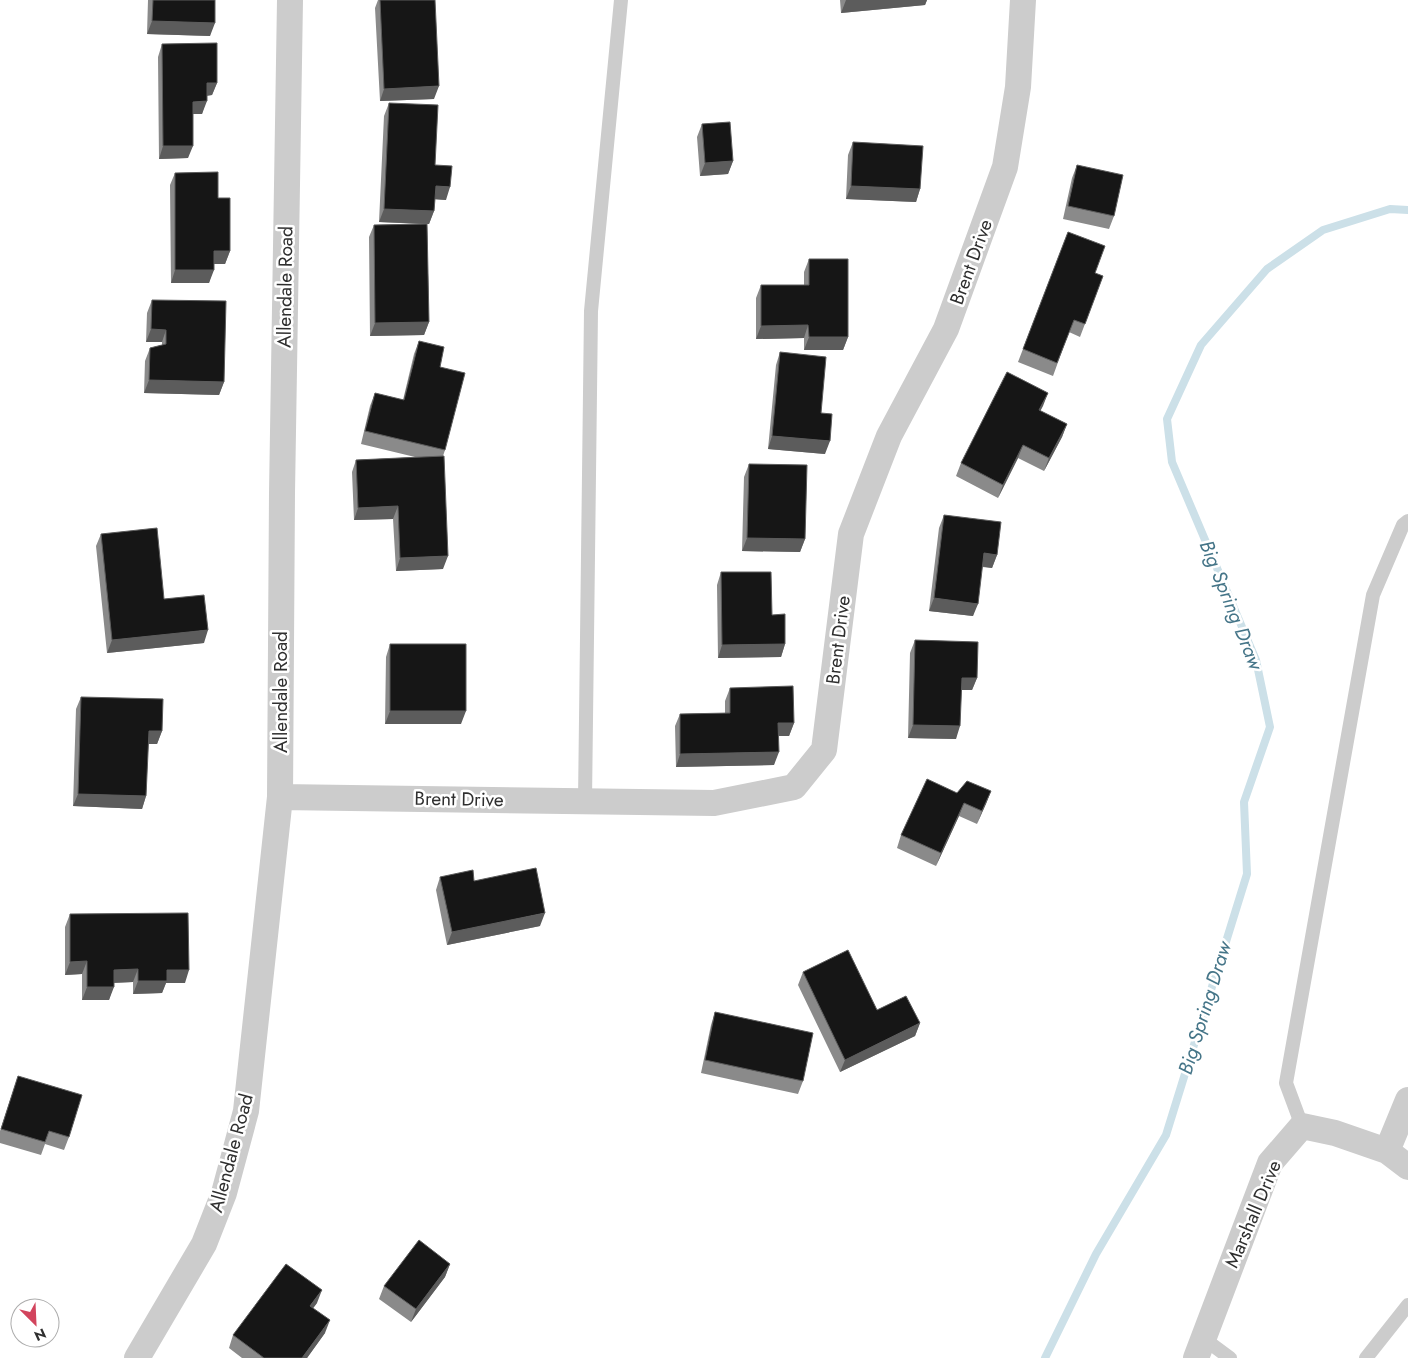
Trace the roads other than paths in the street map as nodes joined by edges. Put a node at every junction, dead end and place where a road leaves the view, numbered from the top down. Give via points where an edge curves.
1 (290, 0) edge
2 (621, 0) edge
3 (1023, 0) edge
4 (1408, 521) edge
5 (280, 797) junction
6 (585, 801) junction
7 (1408, 1100) edge
8 (1302, 1126) junction
9 (1386, 1151) junction
10 (1408, 1166) edge
11 (1408, 1305) edge
12 (1199, 1348) edge
13 (137, 1358) edge
14 (1230, 1358) edge
15 (1366, 1358) edge

1 - 5 street, Allendale Road
2 - 6 lane via 591,310
3 - 6 street, Brent Drive via 1018,87 1005,167 946,329 889,436 851,534 824,750 794,787 714,803
4 - 8 lane via 1403,525 1373,595 1286,1082
5 - 6 street, Brent Drive
5 - 13 street, Allendale Road via 246,1111 224,1193 204,1244
7 - 9 street
8 - 9 street via 1336,1132
8 - 12 street, Marshall Drive via 1270,1163
9 - 10 street
11 - 15 lane
12 - 14 lane

